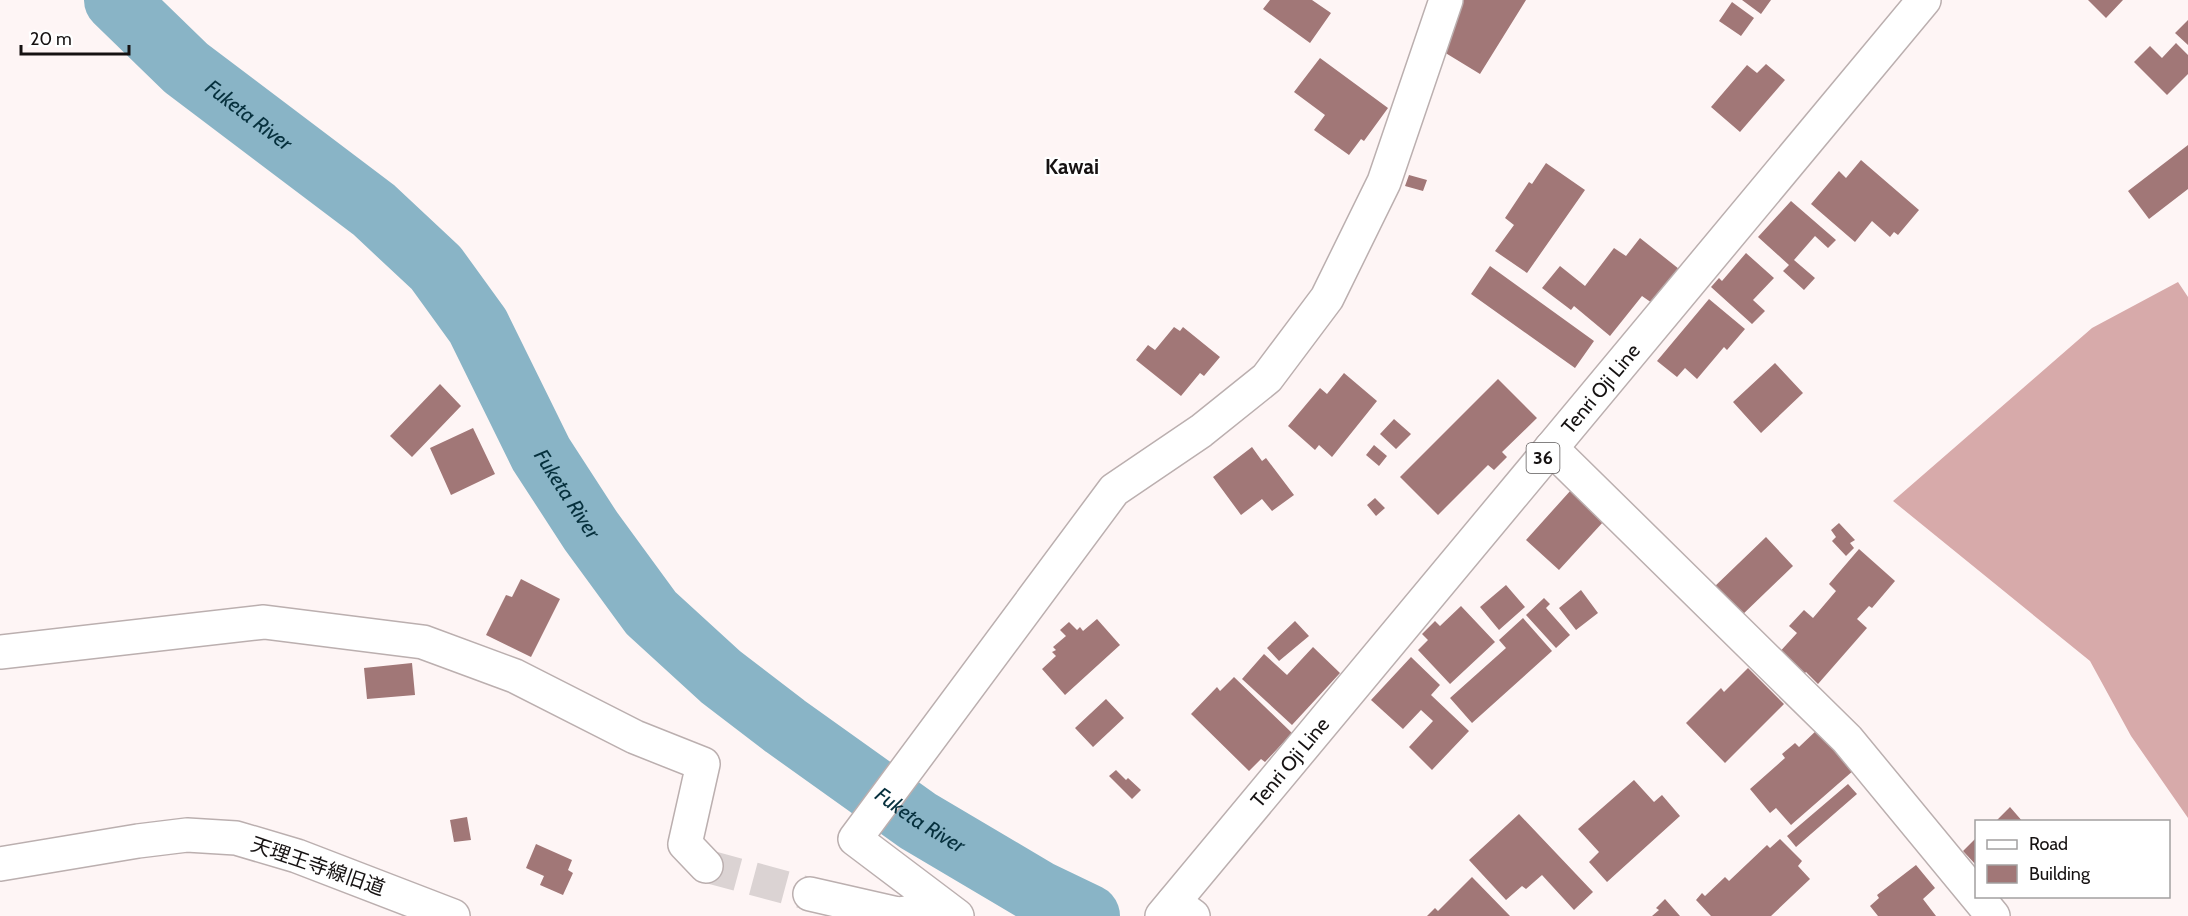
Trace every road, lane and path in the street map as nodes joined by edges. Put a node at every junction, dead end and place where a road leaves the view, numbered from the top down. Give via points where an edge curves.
1 (1446, 0) edge
2 (1924, 0) edge
3 (1551, 448) junction
4 (0, 652) edge
5 (0, 864) edge
6 (705, 866) tunnel mouth
7 (810, 894) tunnel mouth
8 (1975, 894) edge
9 (1978, 898) edge
10 (1176, 911) edge
11 (952, 912) edge
12 (453, 916) edge
13 (1993, 916) edge

1 - 11 street via 1384,182 1327,298 1268,378 1201,432 1114,490 855,838
2 - 3 street, Tenri Oji Line / 36
3 - 8 street via 1846,739
3 - 10 street, Tenri Oji Line / 36
4 - 6 street via 264,622 423,642 515,676 635,737 703,764 685,844
5 - 12 street, 天理王寺線旧道 via 188,835 236,838 297,856
7 - 11 street via 898,914
9 - 13 street

